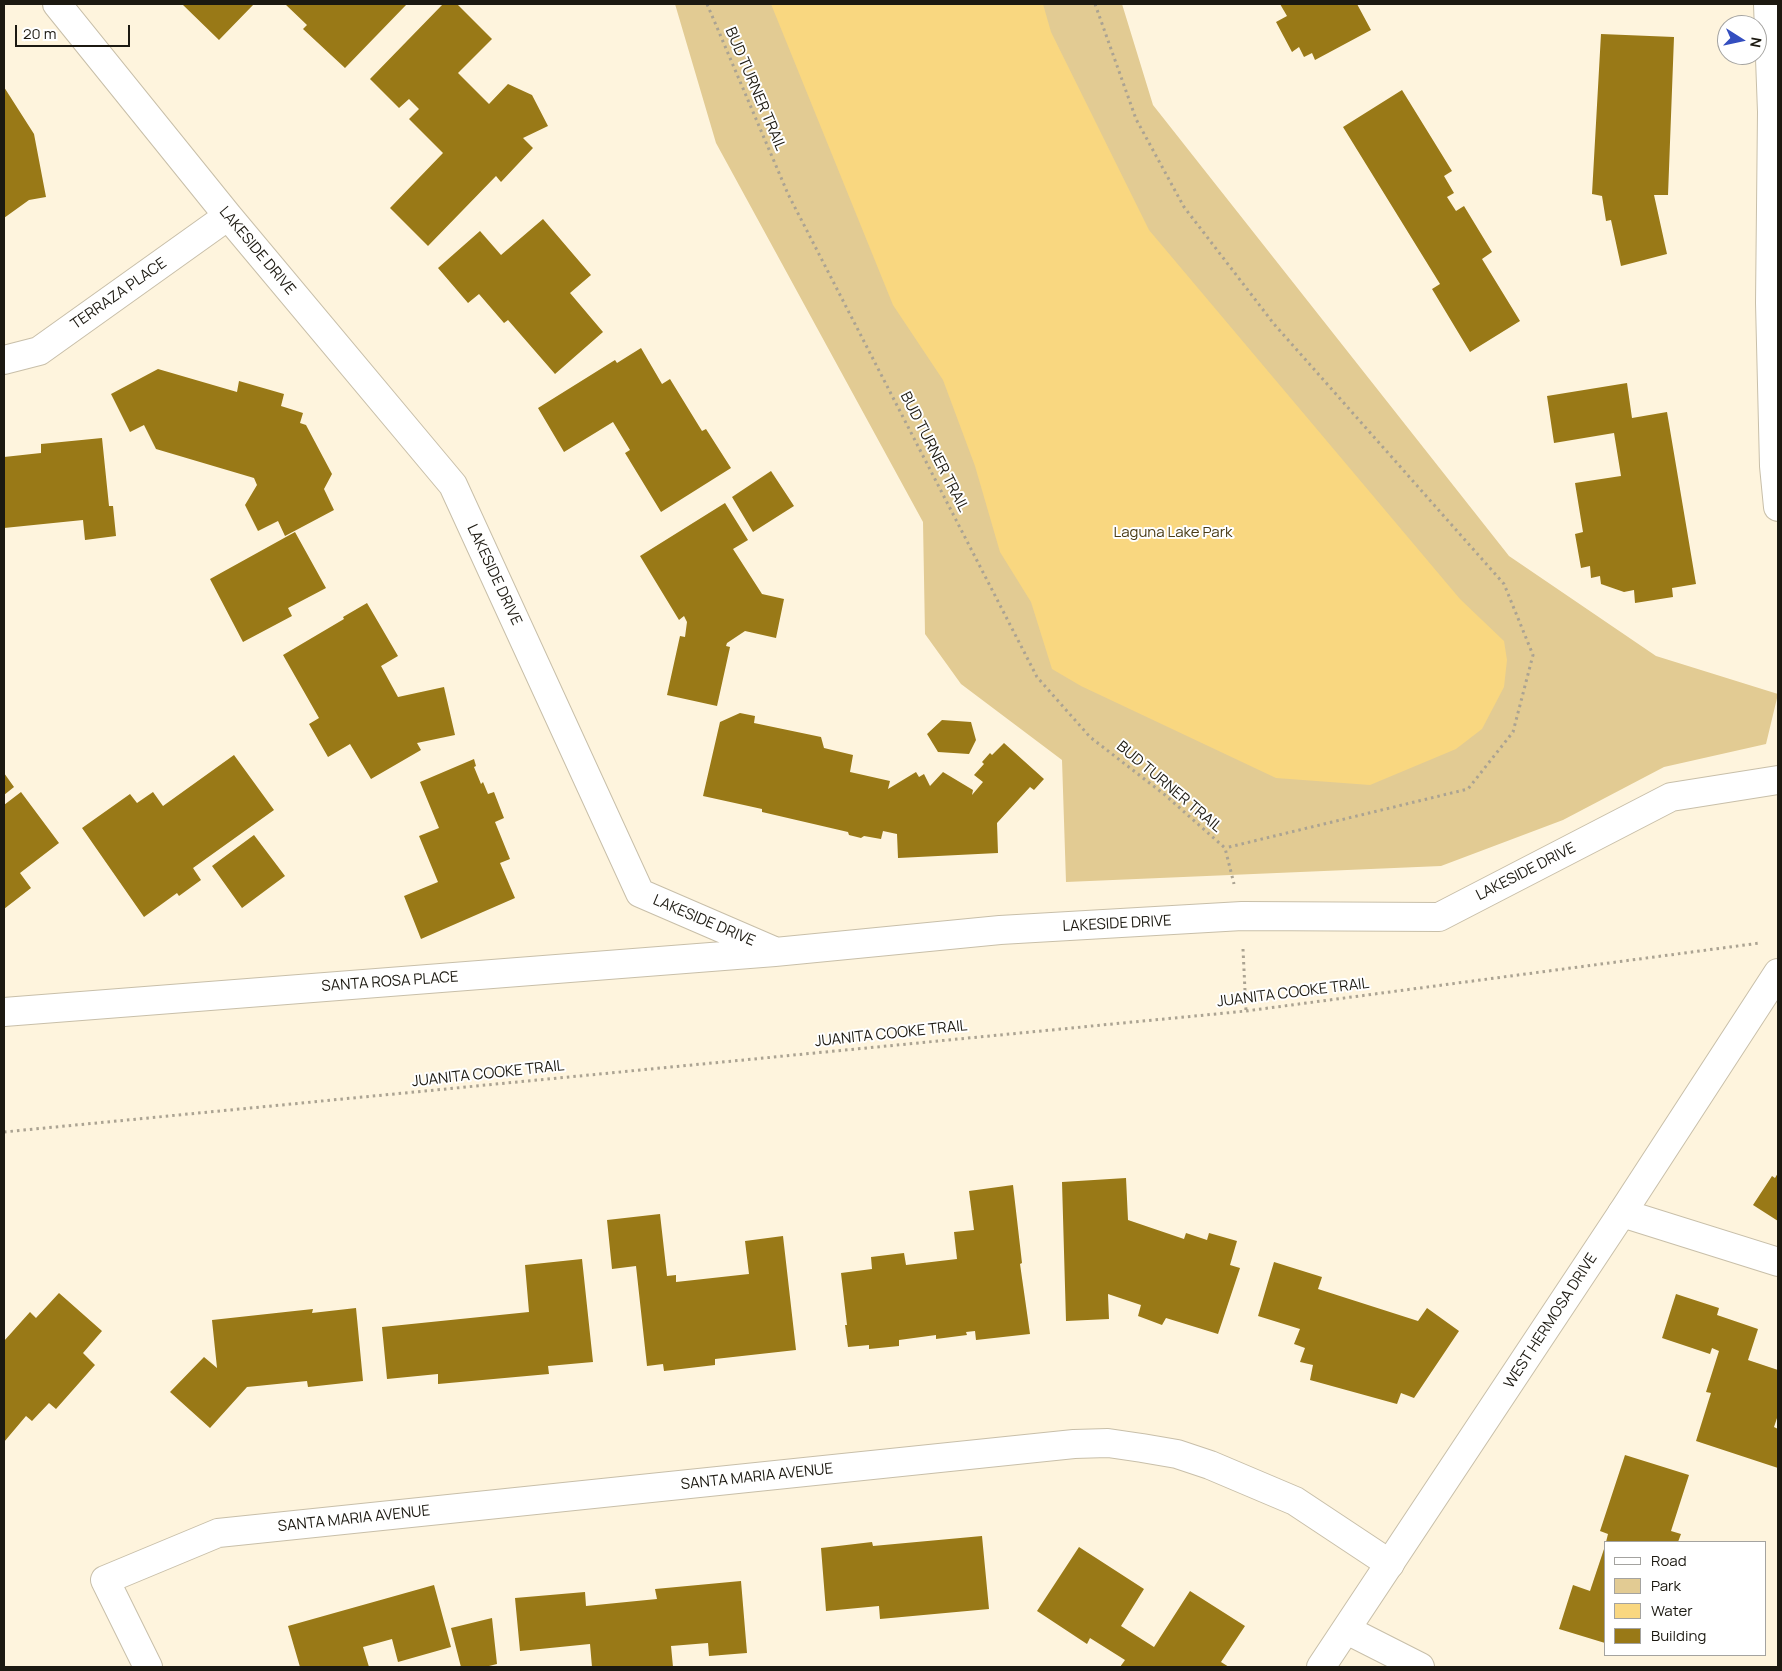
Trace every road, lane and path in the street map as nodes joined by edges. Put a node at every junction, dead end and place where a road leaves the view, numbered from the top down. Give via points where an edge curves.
1 (57, 4) edge
2 (707, 4) edge
3 (1094, 4) edge
4 (1768, 4) edge
5 (228, 216) junction
6 (4, 360) edge
7 (1778, 507) edge
8 (1778, 780) edge
9 (1768, 942) dead end
10 (776, 952) junction
11 (1778, 973) edge
12 (4, 1012) edge
13 (4, 1132) edge
14 (1622, 1213) junction
15 (1778, 1262) edge
16 (1390, 1564) junction
17 (1347, 1630) junction
18 (148, 1667) edge
19 (1321, 1667) edge
20 (1420, 1667) edge

1 - 5 street, LAKESIDE DRIVE
2 - 3 path, BUD TURNER TRAIL via 788,194 1037,676 1090,737 1165,795 1225,848 1468,789 1513,732 1533,655 1504,584 1274,324 1184,207 1136,119
4 - 7 street via 1772,112 1770,303
5 - 6 street, TERRAZA PLACE via 39,351
5 - 10 street, LAKESIDE DRIVE via 452,485 640,893
8 - 10 street, LAKESIDE DRIVE via 1671,797 1439,917 1232,917 1000,930
9 - 13 path, JUANITA COOKE TRAIL via 1246,1011
10 - 12 street, SANTA ROSA PLACE
11 - 14 street, WEST HERMOSA DRIVE
14 - 15 street
14 - 16 street, WEST HERMOSA DRIVE
16 - 17 street, WEST HERMOSA DRIVE
16 - 18 street, SANTA MARIA AVENUE via 1295,1501 1210,1465 1177,1454 1117,1444 1054,1446 218,1533 105,1580
17 - 19 street, WEST HERMOSA DRIVE
17 - 20 street

